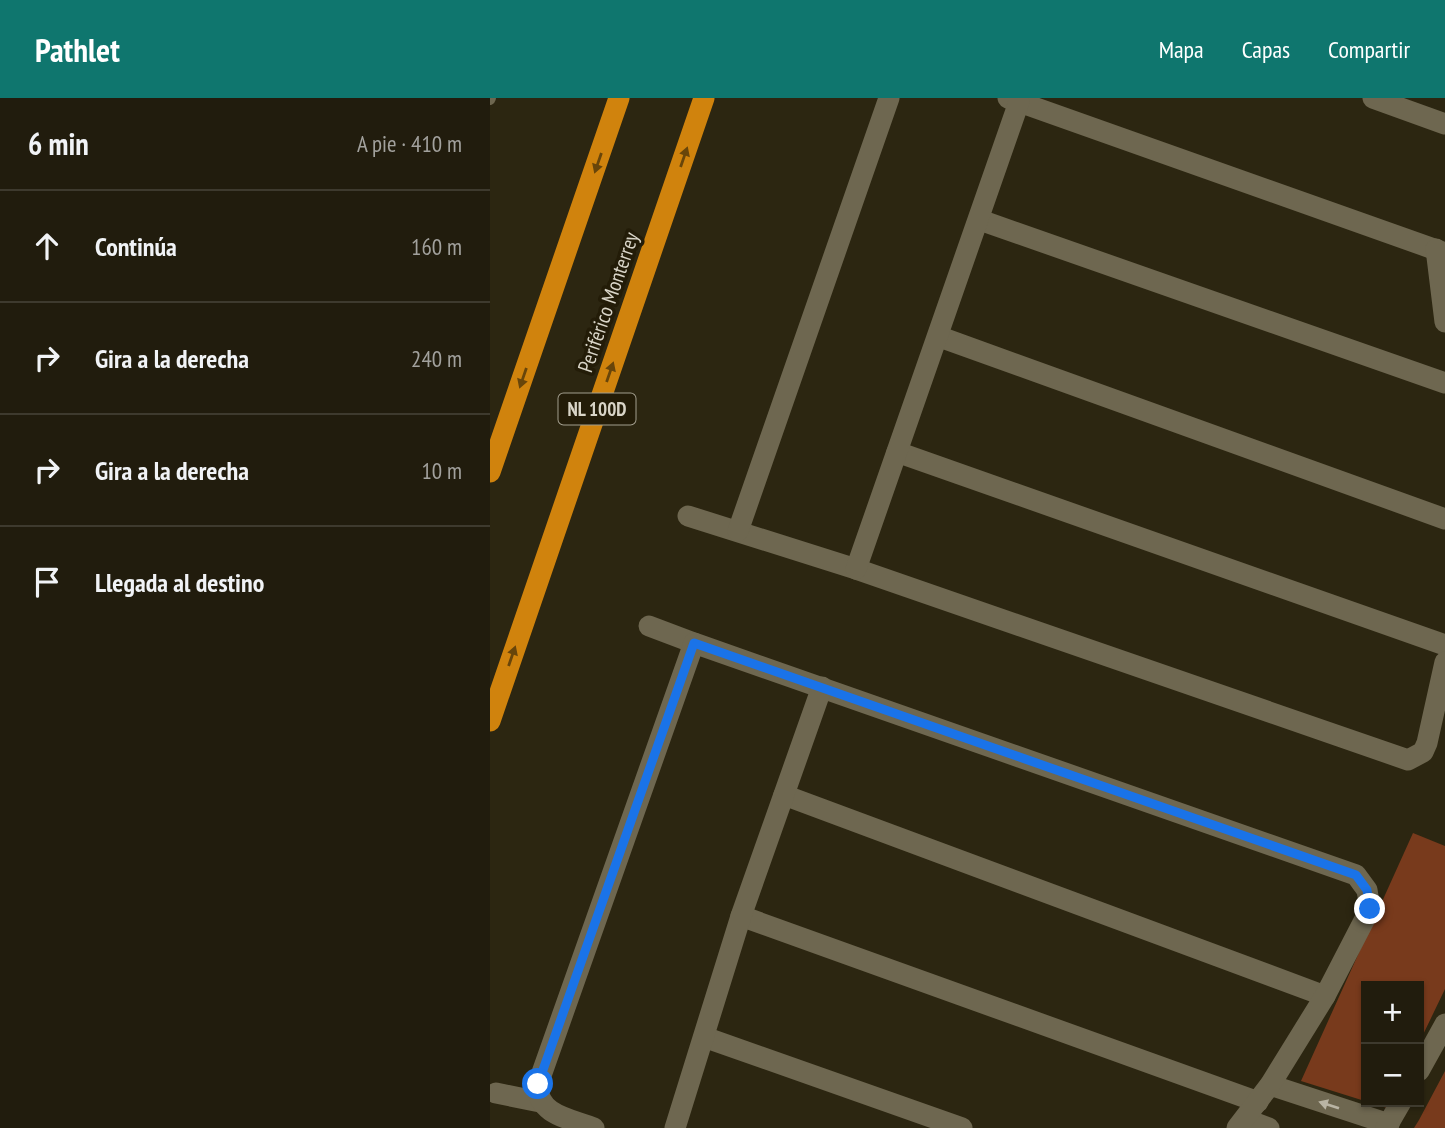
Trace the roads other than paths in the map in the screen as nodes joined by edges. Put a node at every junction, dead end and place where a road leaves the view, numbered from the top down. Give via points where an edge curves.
1 (620, 98) edge
2 (704, 98) edge
3 (889, 98) edge
4 (1373, 98) edge
5 (1013, 100) edge
6 (1400, 103) edge
7 (1445, 124) edge
8 (980, 220) junction
9 (1440, 251) edge
10 (1445, 322) edge
11 (940, 337) junction
12 (1445, 383) edge
13 (897, 452) junction
14 (490, 472) edge
15 (688, 516) dead end
16 (1445, 519) edge
17 (738, 531) junction
18 (856, 569) junction
19 (649, 626) dead end
20 (694, 643) junction
21 (1445, 645) edge
22 (1445, 662) edge
23 (822, 687) junction
24 (490, 721) edge
25 (784, 795) junction
26 (741, 916) junction
27 (1325, 996) junction
28 (1445, 1024) edge
29 (704, 1037) junction
30 (1424, 1063) edge
31 (496, 1093) dead end
32 (1264, 1094) junction
33 (540, 1102) junction
34 (1398, 1107) edge
35 (1241, 1124) edge
36 (1387, 1126) edge
37 (594, 1128) edge
38 (675, 1128) edge
39 (962, 1128) edge
40 (1269, 1128) edge

1 -> 14 highway
24 -> 2 highway, Periférico Monterrey / NL 100D
3 - 17 street
4 - 6 street
5 - 8 street
5 - 9 street
6 - 7 street
8 - 11 street
8 - 12 street
9 - 10 street
11 - 13 street
11 - 16 street
13 - 18 street
13 - 21 street
15 - 17 street
17 - 18 street
18 - 22 street via 1408,760 1423,752 1427,743
19 - 20 street
20 - 23 street
20 - 33 street via 538,1084
23 - 25 street
23 - 27 street via 1356,875 1367,890 1370,909
25 - 26 street
25 - 27 street
26 - 29 street
26 - 32 street
27 - 32 street
28 - 30 street
29 - 38 street
29 - 39 street
31 - 33 street
32 - 35 street
36 -> 32 street
33 - 37 street via 554,1114
34 - 36 street
35 - 40 street

